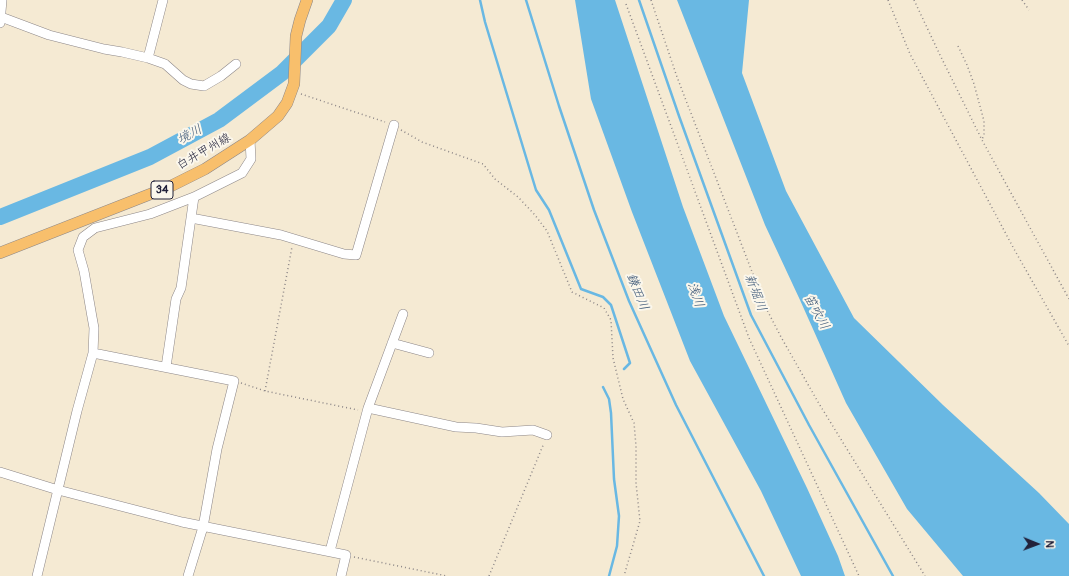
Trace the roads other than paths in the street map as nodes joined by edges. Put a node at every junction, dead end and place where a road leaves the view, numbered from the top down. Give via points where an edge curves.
1 (2, 0) edge
2 (163, 0) edge
3 (307, 0) edge
4 (0, 20) edge
5 (148, 58) junction
6 (236, 64) dead end
7 (394, 126) road end
8 (250, 140) junction
9 (194, 197) junction
10 (191, 218) junction
11 (0, 253) edge
12 (403, 314) dead end
13 (392, 343) junction
14 (93, 353) junction
15 (429, 353) dead end
16 (166, 367) junction
17 (368, 408) junction
18 (547, 435) road end
19 (0, 472) edge
20 (58, 490) junction
21 (203, 527) junction
22 (330, 551) junction
23 (37, 576) edge
24 (188, 576) edge
25 (341, 576) edge

1 - 4 street
2 - 5 street
3 - 8 main road, 白井甲州線 / 34 via 296,36 293,88 287,103 278,116
4 - 5 street via 104,50
5 - 6 street via 165,64 183,80 204,86
7 - 10 street via 356,255 344,254 281,235
8 - 9 street via 251,159 242,173
8 - 11 main road, 白井甲州線 / 34 via 205,169 171,186
9 - 10 street
9 - 14 street via 150,214 95,228 83,237 78,250 92,312
10 - 16 street
12 - 13 street
13 - 15 street
13 - 17 street
14 - 16 street
14 - 20 street
16 - 21 street via 234,381 216,449
17 - 18 street via 456,427 502,432 533,430
17 - 22 street
19 - 20 street
20 - 21 street
20 - 23 street
21 - 22 street
21 - 24 street
22 - 25 street via 346,555

